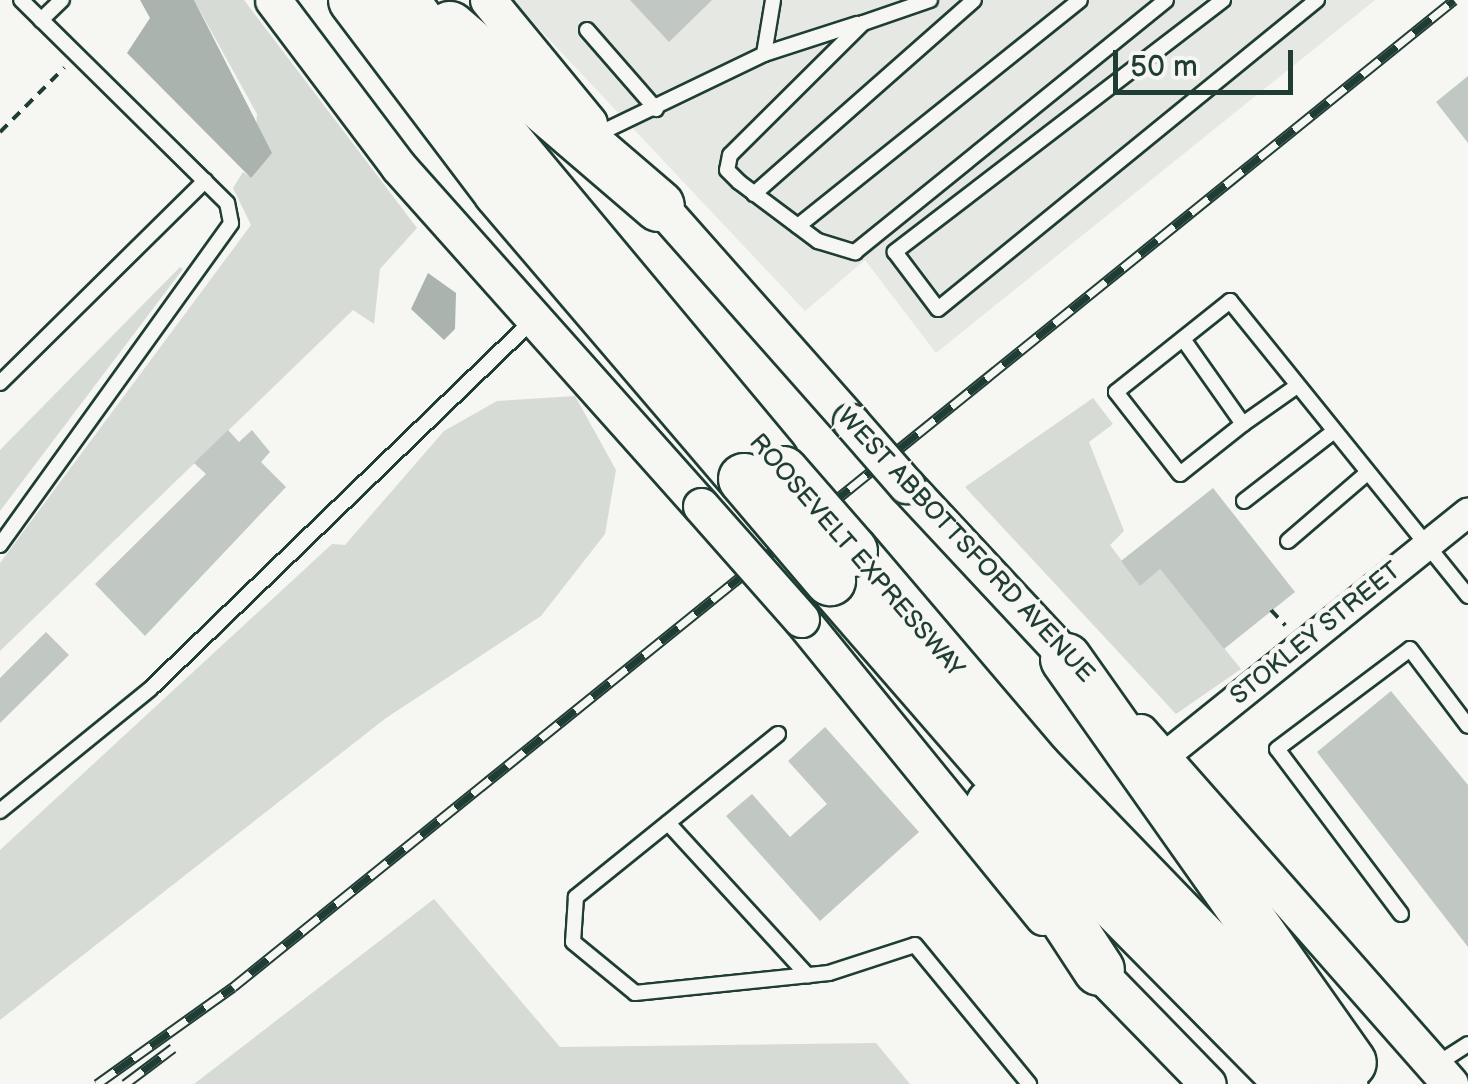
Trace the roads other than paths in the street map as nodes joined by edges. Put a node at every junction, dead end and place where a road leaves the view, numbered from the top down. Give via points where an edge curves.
1 (21, 0) edge
2 (62, 0) edge
3 (273, 0) edge
4 (354, 0) edge
5 (403, 0) edge
6 (421, 0) edge
7 (773, 0) edge
8 (930, 0) edge
9 (974, 0) edge
10 (1080, 0) edge
11 (1166, 0) edge
12 (1222, 0) edge
13 (1317, 0) edge
14 (491, 1) edge
15 (41, 20) junction
16 (862, 23) junction
17 (586, 30) dead end
18 (764, 54) junction
19 (656, 109) junction
20 (598, 134) junction
21 (206, 182) junction
22 (754, 194) junction
23 (658, 206) junction
24 (798, 226) junction
25 (534, 320) junction
26 (1183, 339) junction
27 (0, 383) edge
28 (1297, 386) junction
29 (1243, 424) junction
30 (1333, 432) junction
31 (759, 470) junction
32 (1366, 474) junction
33 (1244, 501) dead end
34 (1468, 513) edge
35 (1288, 541) dead end
36 (0, 544) edge
37 (1425, 547) junction
38 (828, 583) junction
39 (1468, 596) edge
40 (1066, 659) junction
41 (1468, 726) edge
42 (954, 728) junction
43 (778, 734) dead end
44 (1164, 757) junction
45 (0, 812) edge
46 (668, 822) junction
47 (1401, 914) dead end
48 (1098, 970) junction
49 (808, 976) junction
50 (1468, 1044) edge
51 (1442, 1075) edge
52 (1029, 1084) edge
53 (1208, 1084) edge
54 (1292, 1084) edge
55 (1342, 1084) edge
56 (1364, 1084) edge

1 - 15 lane
2 - 15 lane
3 - 25 street via 398,166
4 - 31 highway, ROOSEVELT EXPRESSWAY via 499,192
5 - 31 highway, ROOSEVELT EXPRESSWAY
6 - 23 highway
7 - 18 lane
8 - 16 lane
9 - 22 lane
10 - 24 lane
11 - 24 lane via 856,252
12 - 13 lane via 895,252 938,309
14 - 20 street, WEST ABBOTTSFORD AVENUE
15 - 21 lane
16 - 18 lane
16 - 22 lane via 730,155 726,170
17 - 19 lane
18 - 19 lane
19 - 20 lane
20 - 23 street, WEST ABBOTTSFORD AVENUE
21 - 27 lane
21 - 36 lane via 227,203 224,243
22 - 24 lane
23 - 40 street, WEST ABBOTTSFORD AVENUE, bridge
25 - 38 street, bridge via 701,506
25 - 45 lane via 150,689
26 - 28 lane via 1230,302
26 - 29 lane
26 - 29 lane via 1116,392 1180,474
28 - 29 lane
28 - 30 lane
30 - 32 lane
30 - 33 lane
31 - 38 highway, ROOSEVELT EXPRESSWAY, bridge
32 - 35 lane
32 - 37 lane
34 - 37 street, STOKLEY STREET
37 - 39 lane
37 - 44 street, STOKLEY STREET
38 - 42 highway, ROOSEVELT EXPRESSWAY
38 - 48 street via 1024,898
38 - 55 highway, ROOSEVELT EXPRESSWAY via 1036,767
40 - 44 street, WEST ABBOTTSFORD AVENUE
40 - 56 highway
41 - 47 lane via 1410,649 1277,749
42 - 48 highway via 987,799
42 - 54 highway, ROOSEVELT EXPRESSWAY
43 - 46 lane
44 - 51 street, WEST ABBOTTSFORD AVENUE
46 - 49 lane
46 - 49 lane via 576,897 574,942 635,993
48 - 53 street
49 - 52 lane via 915,945
50 - 51 lane

